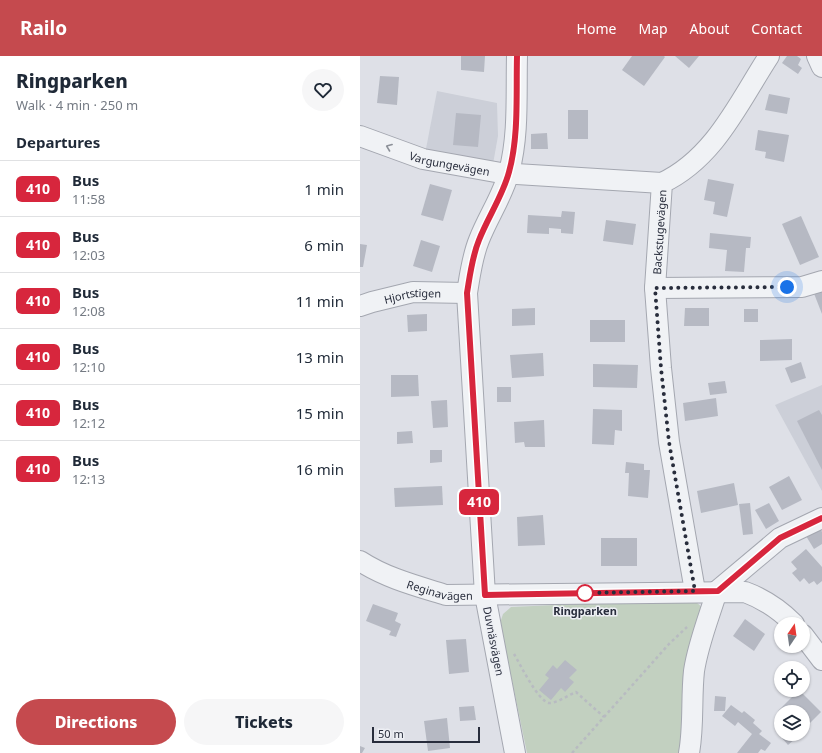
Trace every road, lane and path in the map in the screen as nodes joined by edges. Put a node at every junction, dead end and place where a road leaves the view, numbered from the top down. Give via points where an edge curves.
1 (517, 56) edge
2 (769, 56) edge
3 (817, 56) edge
4 (822, 67) edge
5 (360, 136) edge
6 (509, 174) junction
7 (662, 183) junction
8 (822, 281) edge
9 (655, 288) junction
10 (467, 293) junction
11 (360, 306) edge
12 (822, 518) edge
13 (360, 562) edge
14 (695, 591) junction
15 (718, 591) junction
16 (485, 595) junction
17 (786, 617) edge
18 (689, 625) dead end
19 (810, 644) edge
20 (512, 651) dead end
21 (822, 660) edge
22 (604, 717) junction
23 (515, 753) edge
24 (572, 753) edge
25 (689, 753) edge

1 - 6 street, Duvnäsvägen via 515,125
2 - 7 street, Backstugevägen via 728,124 703,153 680,174
3 - 4 street
6 -> 5 street, Vargungevägen via 423,159
6 - 7 street, Vargungevägen
6 - 10 street, Duvnäsvägen via 479,240
7 - 9 street, Backstugevägen
8 - 9 street via 802,287
9 - 14 street, Backstugevägen via 669,442
10 - 11 street, Hjortstigen via 413,292
10 - 16 street, Duvnäsvägen
12 - 15 street via 780,538
13 - 16 street, Reginavägen via 405,582 446,595
14 - 15 street, Reginavägen
14 - 16 street, Reginavägen
15 - 17 street, Reginavägen via 745,592 760,597
15 - 25 street via 694,670 693,735
16 - 23 street, Duvnäsvägen
18 - 22 path
19 - 21 street
20 - 22 path via 543,700 548,703 557,702 576,692
22 - 24 path

